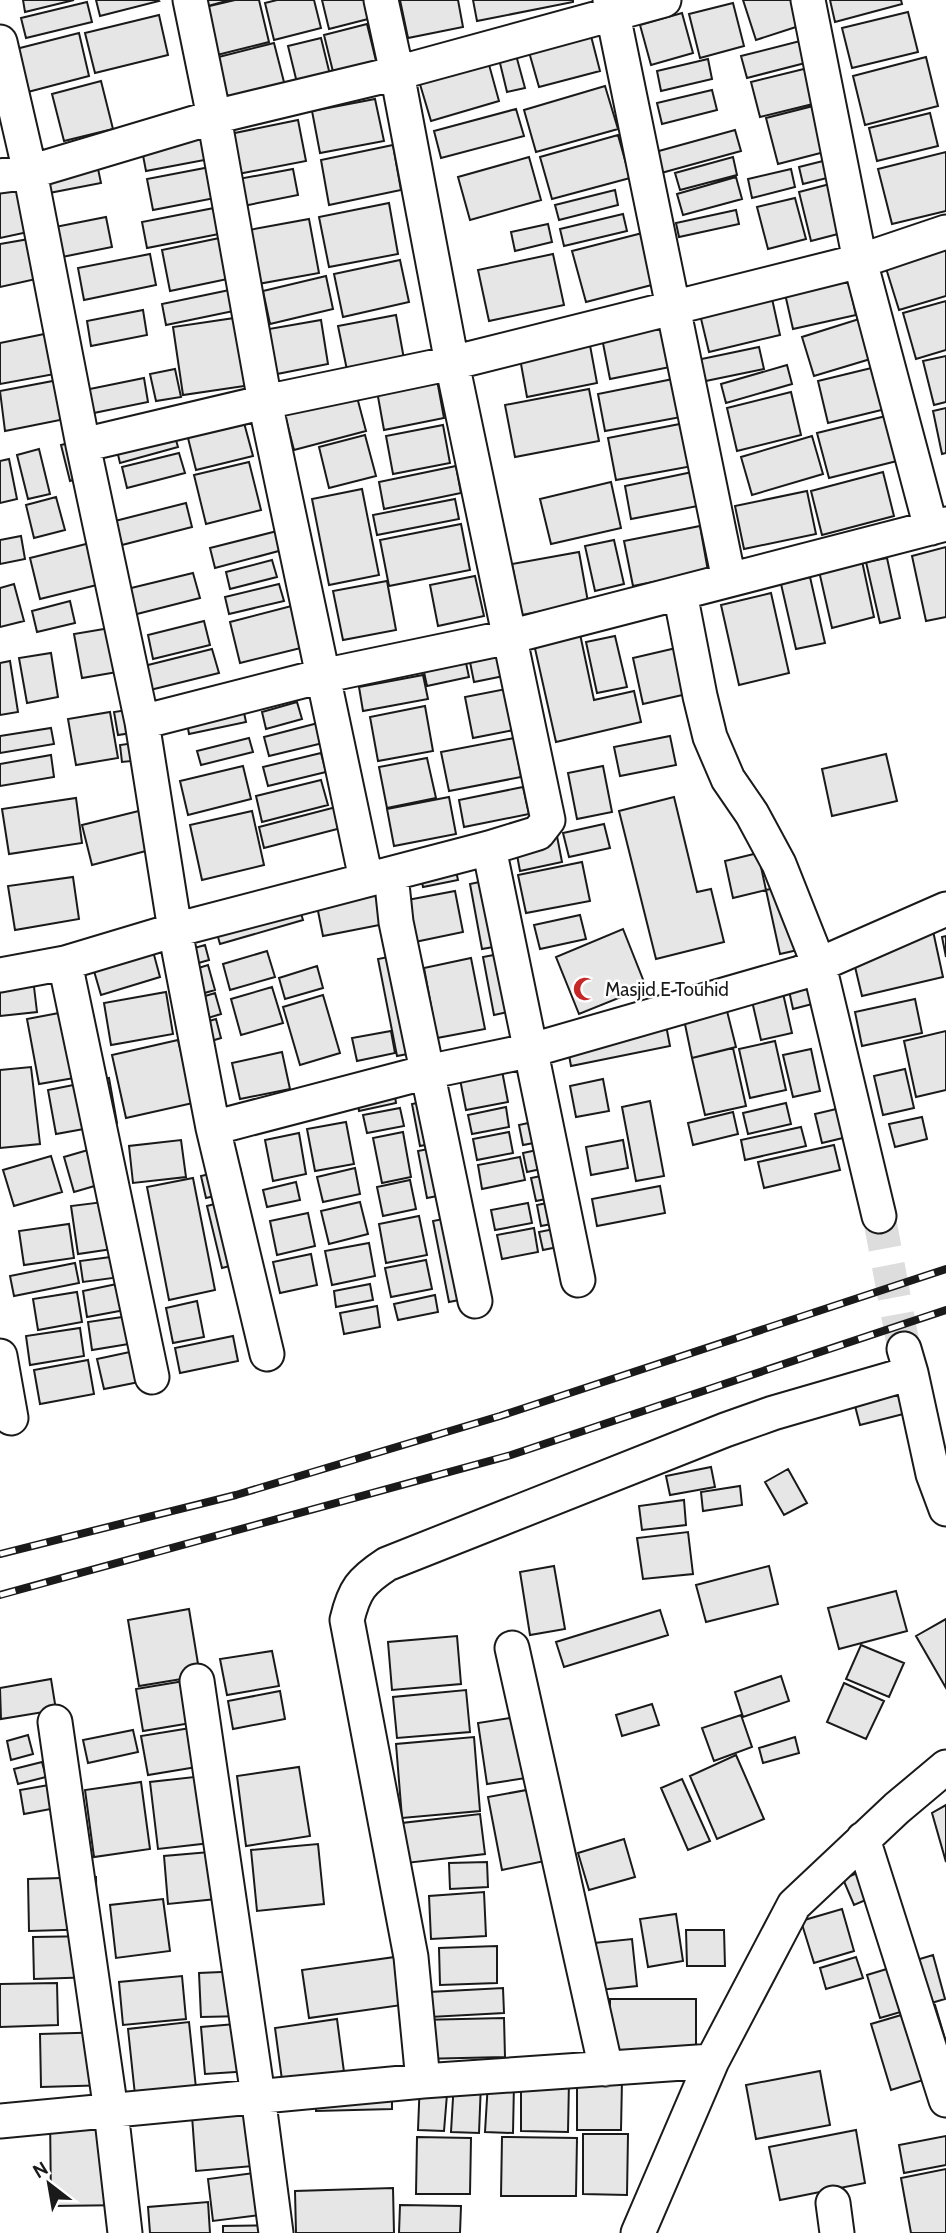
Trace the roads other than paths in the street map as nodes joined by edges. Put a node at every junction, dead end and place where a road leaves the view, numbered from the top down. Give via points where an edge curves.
1 (190, 0) edge
2 (381, 0) edge
3 (664, 0) edge
4 (808, 0) edge
5 (612, 7) edge
6 (0, 42) edge
7 (397, 73) junction
8 (214, 117) junction
9 (15, 174) edge
10 (946, 232) edge
11 (860, 261) junction
12 (674, 307) junction
13 (452, 363) junction
14 (265, 402) junction
15 (83, 445) junction
16 (939, 526) edge
17 (729, 579) junction
18 (680, 593) junction
19 (509, 637) junction
20 (322, 676) junction
21 (142, 722) junction
22 (489, 848) junction
23 (379, 877) junction
24 (946, 909) edge
25 (175, 930) junction
26 (65, 963) junction
27 (819, 965) junction
28 (0, 975) edge
29 (532, 1050) junction
30 (427, 1072) junction
31 (213, 1128) junction
32 (879, 1216) tunnel mouth
33 (578, 1280) dead end
34 (475, 1301) dead end
35 (267, 1354) dead end
36 (0, 1356) edge
37 (152, 1377) dead end
38 (11, 1418) dead end
39 (946, 1508) edge
40 (512, 1648) dead end
41 (197, 1681) dead end
42 (55, 1722) dead end
43 (946, 1767) edge
44 (863, 1839) junction
45 (712, 2061) junction
46 (606, 2068) junction
47 (423, 2081) junction
48 (258, 2096) junction
49 (946, 2100) edge
50 (111, 2110) junction
51 (0, 2121) edge
52 (642, 2230) edge
53 (125, 2233) edge
54 (276, 2233) edge

1 - 8 street
2 - 7 street
3 - 5 street
4 - 11 street
5 - 7 street
5 - 12 street
6 - 9 street
7 - 8 street
7 - 13 street
8 - 9 street
8 - 14 street
9 - 15 street
10 - 11 street
11 - 12 street
11 - 16 street
12 - 13 street
12 - 17 street
13 - 14 street
13 - 19 street
14 - 15 street
14 - 20 street
15 - 21 street
16 - 17 street
17 - 18 street
18 - 19 street
18 - 27 street via 710,737 728,779 779,864
19 - 20 street
19 - 22 street via 548,820 538,833
20 - 21 street
20 - 23 street
21 - 25 street
22 - 23 street
22 - 29 street
23 - 25 street
23 - 30 street via 396,922
24 - 27 street
25 - 26 street
25 - 31 street
26 - 28 street
26 - 37 street
27 - 29 street
27 - 32 street
29 - 30 street
29 - 33 street
30 - 31 street
30 - 34 street
31 - 35 street
36 - 38 street
39 - 47 street via 933,1474 907,1361 399,1559 366,1577 352,1597 346,1620 411,1956
40 - 46 street
41 - 48 street
42 - 50 street
43 - 44 street
44 - 45 street via 794,1905
44 - 49 street
45 - 46 street
45 - 52 street
46 - 47 street
47 - 48 street
48 - 50 street
48 - 54 street
50 - 51 street
50 - 53 street

